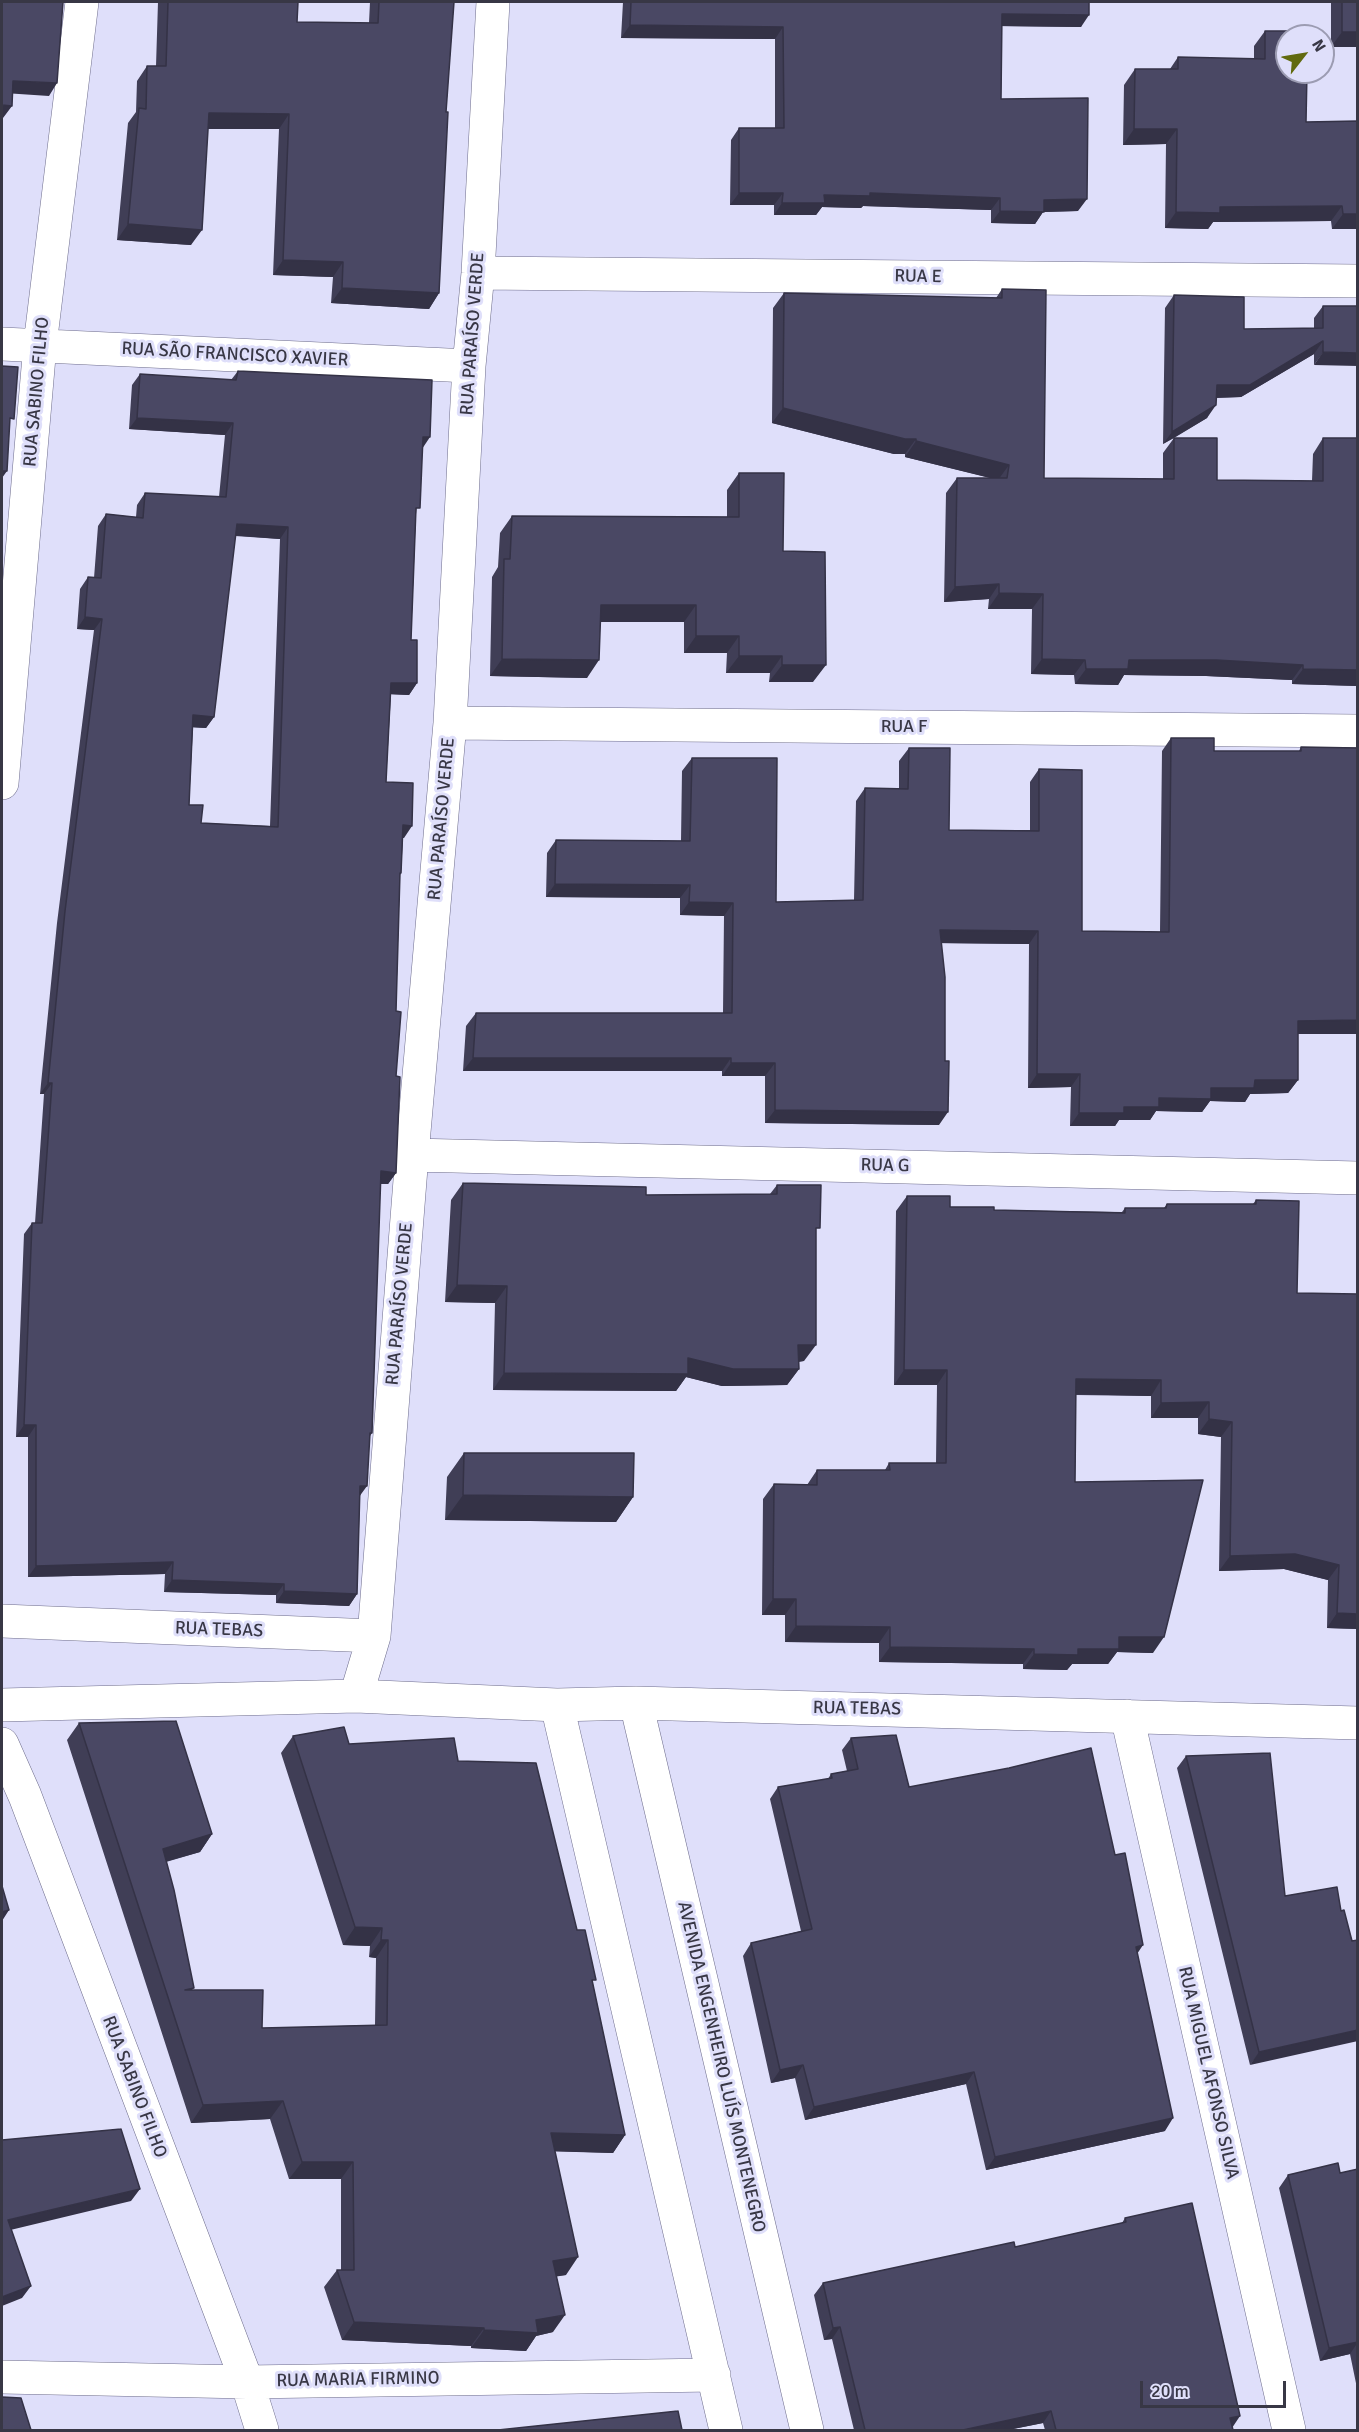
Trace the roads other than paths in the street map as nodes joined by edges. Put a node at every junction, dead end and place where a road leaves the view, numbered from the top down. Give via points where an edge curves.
1 (82, 2) edge
2 (493, 2) edge
3 (478, 273) junction
4 (1358, 281) edge
5 (2, 344) edge
6 (40, 345) junction
7 (469, 366) junction
8 (450, 723) junction
9 (1358, 731) edge
10 (2, 783) edge
11 (412, 1155) junction
12 (1358, 1178) edge
13 (2, 1621) edge
14 (374, 1636) junction
15 (356, 1696) junction
16 (636, 1703) junction
17 (2, 1705) edge
18 (557, 1705) junction
19 (1127, 1716) junction
20 (1358, 1723) edge
21 (2, 1744) edge
22 (714, 2375) junction
23 (2, 2377) edge
24 (247, 2382) junction
25 (262, 2430) edge
26 (726, 2430) edge
27 (807, 2430) edge
28 (1289, 2430) edge

1 - 6 street, RUA SABINO FILHO
2 - 3 street, RUA PARAÍSO VERDE
3 - 4 street, RUA E
3 - 7 street, RUA PARAÍSO VERDE
5 - 6 street, RUA SÃO FRANCISCO XAVIER
6 - 7 street, RUA SÃO FRANCISCO XAVIER
6 - 10 street, RUA SABINO FILHO
7 - 8 street, RUA PARAÍSO VERDE
8 - 9 street, RUA F
8 - 11 street, RUA PARAÍSO VERDE
11 - 12 street, RUA G
11 - 14 street, RUA PARAÍSO VERDE
13 - 14 street, RUA TEBAS
14 - 15 street
15 - 17 street, RUA TEBAS
15 - 18 street, RUA TEBAS
16 - 18 street, RUA TEBAS
16 - 19 street, RUA TEBAS
16 - 27 street, AVENIDA ENGENHEIRO LUÍS MONTENEGRO
18 - 22 street
19 - 20 street, RUA TEBAS
19 - 28 street, RUA MIGUEL AFONSO SILVA
21 - 24 street, RUA SABINO FILHO
22 - 24 street, RUA MARIA FIRMINO
22 - 26 street
23 - 24 street, RUA MARIA FIRMINO
24 - 25 street, RUA SABINO FILHO

